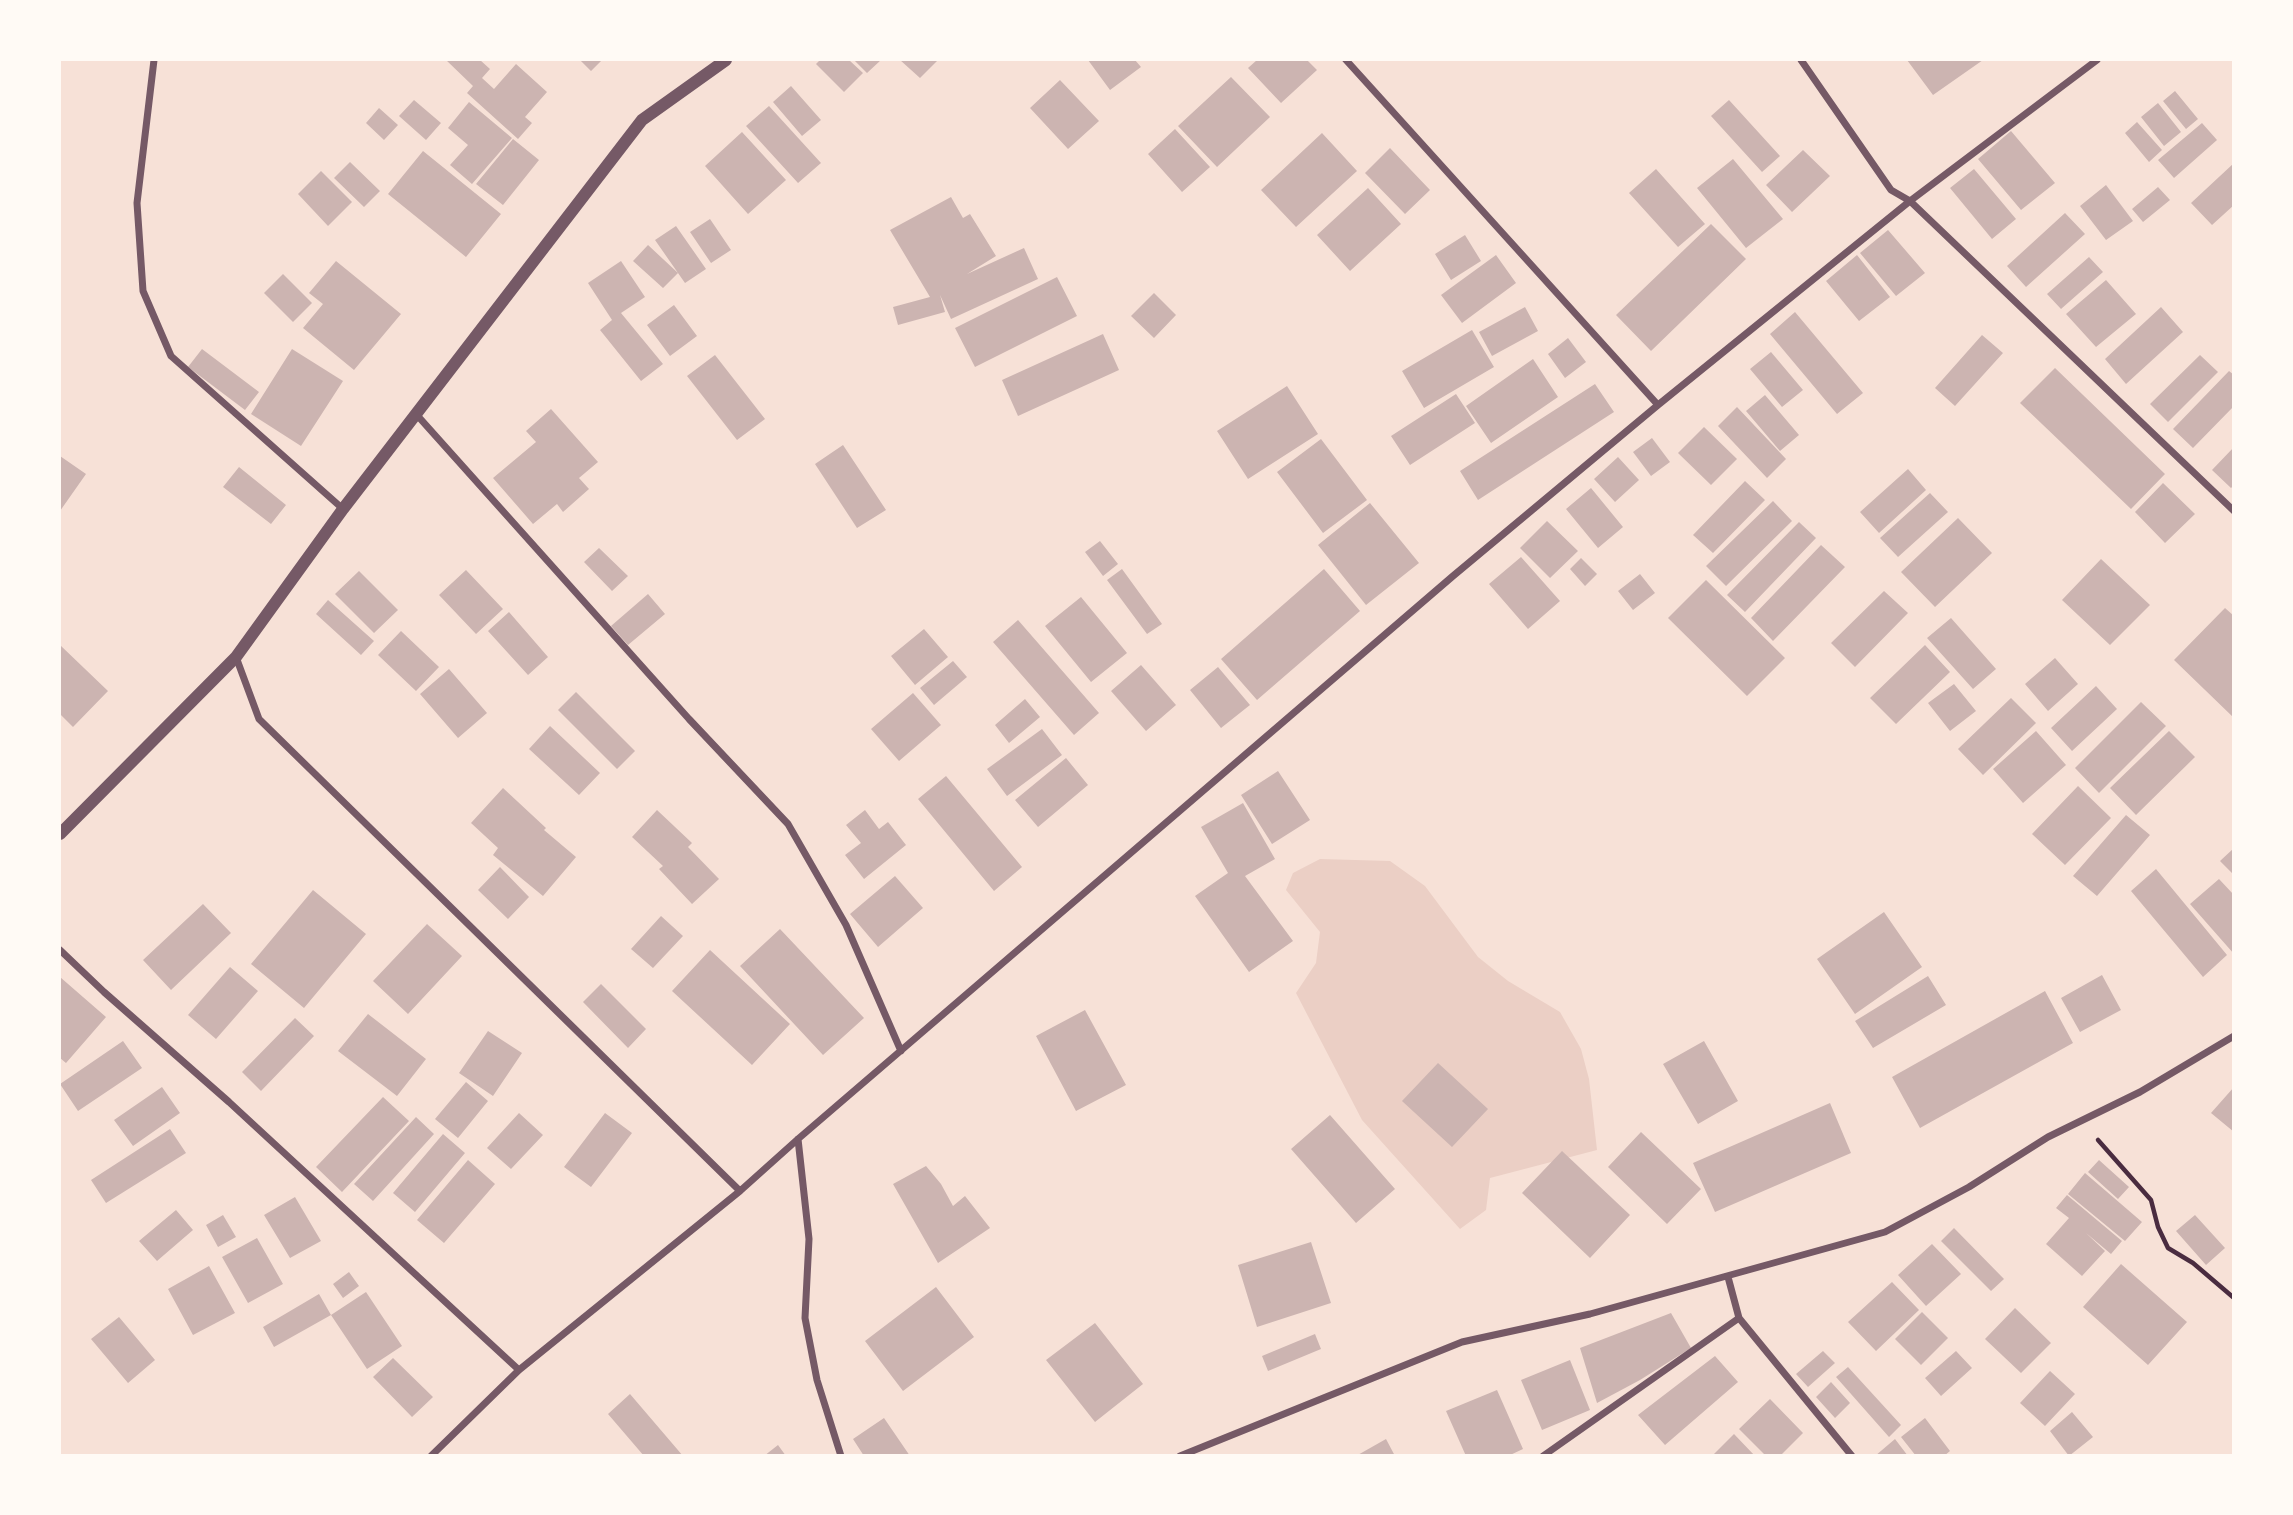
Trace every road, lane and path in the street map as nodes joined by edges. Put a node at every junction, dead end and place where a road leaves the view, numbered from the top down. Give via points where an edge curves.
1 (154, 60) edge
2 (726, 60) edge
3 (1346, 60) edge
4 (1801, 60) edge
5 (2097, 60) edge
6 (1910, 201) junction
7 (1658, 405) junction
8 (416, 414) junction
9 (343, 509) junction
10 (2234, 511) edge
11 (236, 657) junction
12 (60, 834) edge
13 (60, 950) edge
14 (2234, 1035) edge
15 (901, 1051) junction
16 (2081, 1121) junction
17 (798, 1139) junction
18 (740, 1191) junction
19 (1728, 1277) junction
20 (2234, 1298) edge
21 (1739, 1318) junction
22 (519, 1370) junction
23 (431, 1455) edge
24 (841, 1455) edge
25 (1180, 1455) edge
26 (1543, 1455) edge
27 (1852, 1455) edge

1 - 9 street via 137,203 143,291 171,356
2 - 8 street via 642,120
3 - 7 street
4 - 6 street via 1891,190
5 - 6 street
6 - 7 street
6 - 10 street
7 - 15 street
8 - 9 street
8 - 15 street via 788,824 846,925
9 - 11 street
11 - 12 street
11 - 18 street via 260,719
13 - 22 street
14 - 16 street via 2140,1092
15 - 17 street
16 - 19 street via 1885,1232
16 - 20 path via 2151,1200 2168,1248
17 - 18 street
17 - 24 street via 809,1239 804,1318 817,1380
18 - 22 street
19 - 21 street
19 - 25 street via 1462,1342
21 - 26 street
21 - 27 street
22 - 23 street

